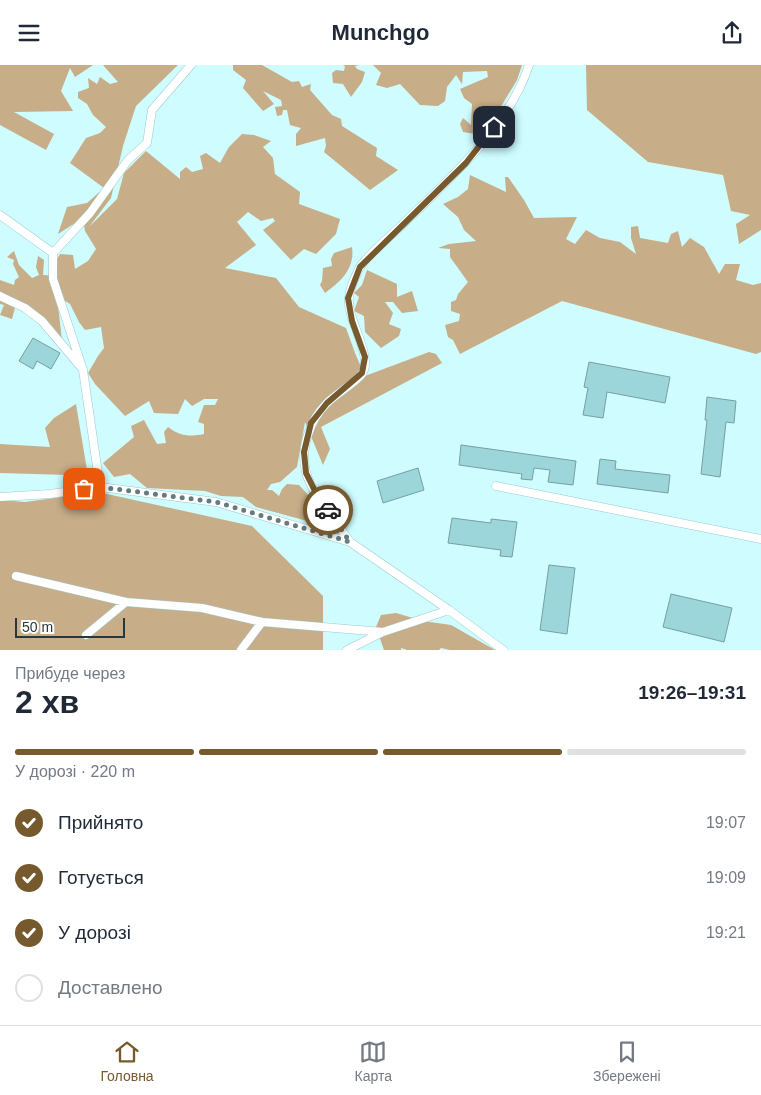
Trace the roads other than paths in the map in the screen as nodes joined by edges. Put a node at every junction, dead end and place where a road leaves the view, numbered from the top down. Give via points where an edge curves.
1 (190, 65) edge
2 (529, 65) edge
3 (0, 215) edge
4 (53, 253) junction
5 (0, 296) edge
6 (83, 370) junction
7 (496, 486) dead end
8 (100, 487) junction
9 (0, 497) edge
10 (761, 539) edge
11 (350, 542) junction
12 (16, 576) dead end
13 (126, 602) junction
14 (449, 610) junction
15 (262, 622) junction
16 (382, 632) junction
17 (86, 635) dead end
18 (242, 650) edge
19 (348, 650) edge
20 (503, 650) edge

1 - 4 lane via 152,109 148,143 128,160 90,213
2 - 11 lane via 504,116 466,163 360,267 348,298 352,321 365,357 362,373 327,403 311,423 304,452 306,473 313,487
3 - 4 lane
4 - 6 lane via 53,279
5 - 6 lane via 42,321
6 - 8 lane
7 - 10 lane
8 - 9 lane
8 - 11 lane via 216,502
11 - 14 lane
12 - 13 lane
13 - 15 lane via 202,608
13 - 17 lane
14 - 16 lane
14 - 20 lane
15 - 16 lane
15 - 18 lane
16 - 19 lane

